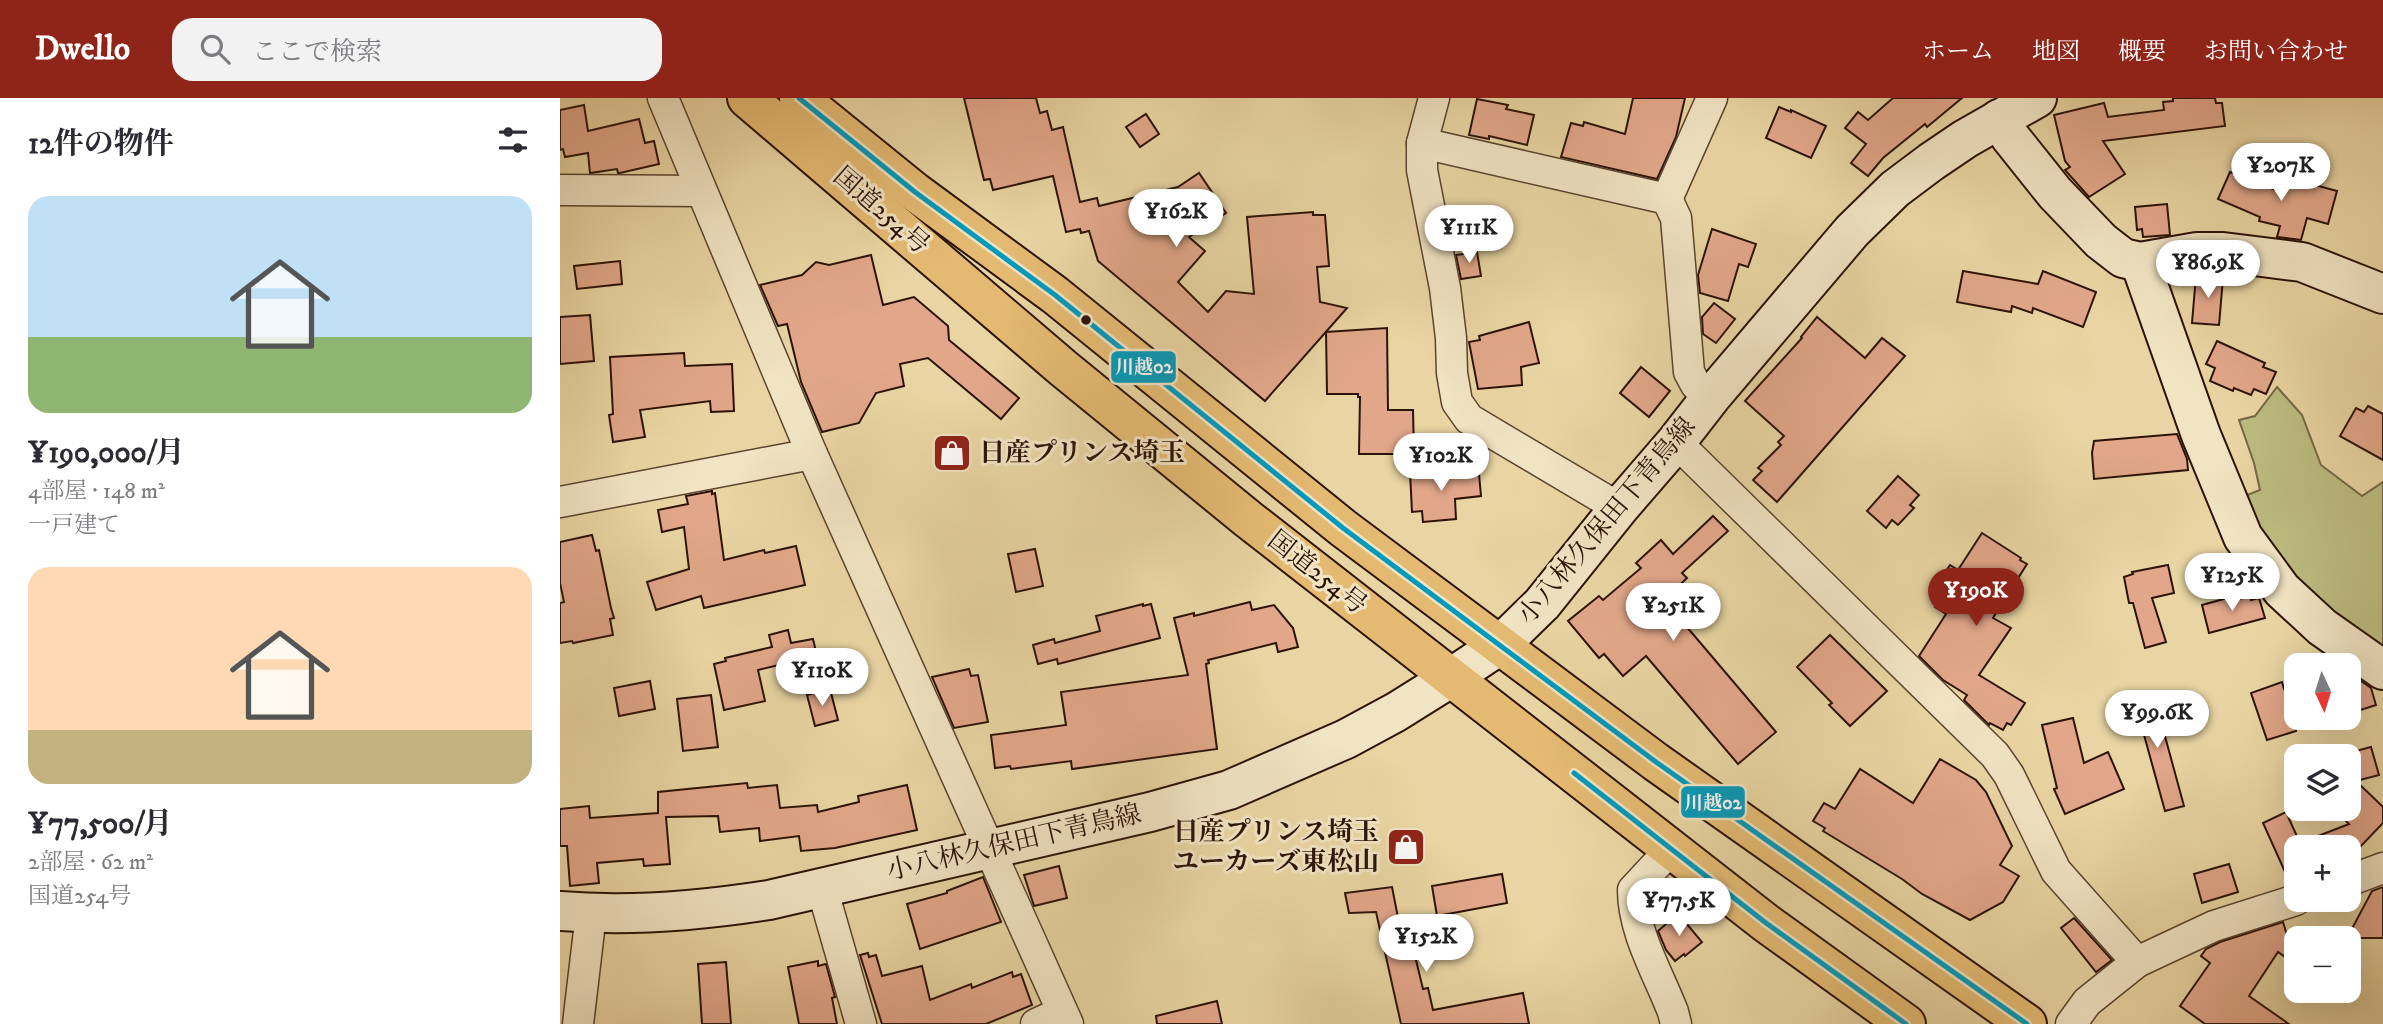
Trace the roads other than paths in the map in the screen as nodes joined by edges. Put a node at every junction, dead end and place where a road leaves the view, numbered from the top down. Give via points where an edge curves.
1 (663, 98) edge
2 (747, 98) edge
3 (799, 98) edge
4 (1434, 98) edge
5 (1712, 98) edge
6 (2037, 98) edge
7 (1993, 108) edge
8 (1422, 143) junction
9 (560, 190) edge
10 (701, 191) junction
11 (1667, 199) junction
12 (2140, 262) junction
13 (2383, 294) edge
14 (1711, 397) junction
15 (1676, 442) junction
16 (812, 454) junction
17 (560, 502) edge
18 (1619, 508) junction
19 (1500, 645) junction
20 (2383, 670) edge
21 (1452, 677) junction
22 (990, 847) junction
23 (1671, 849) junction
24 (2383, 868) edge
25 (2361, 876) edge
26 (822, 888) junction
27 (2284, 904) edge
28 (568, 911) edge
29 (2137, 962) junction
30 (1055, 1020) edge
31 (578, 1024) edge
32 (861, 1024) edge
33 (1676, 1024) edge
34 (1906, 1024) edge
35 (2027, 1024) edge
36 (2071, 1024) edge

1 - 10 street
2 - 21 highway, 国道254号 via 1110,406
3 - 19 highway, 国道254号 via 915,192 1066,304 1343,528
4 - 8 street
5 - 11 street
6 - 7 main road, 小八林久保田下青鳥線
7 - 12 main road via 2055,193 2101,241 2123,258
7 - 14 main road, 小八林久保田下青鳥線 via 1965,138 1895,189 1852,231
8 - 11 street
8 - 18 street via 1422,170 1445,288 1457,402 1469,419
9 - 10 street
10 - 16 street
11 - 14 street via 1676,218 1689,372
12 - 13 main road via 2210,252 2302,262
12 - 20 main road via 2243,537 2282,590 2322,627
14 - 15 main road, 小八林久保田下青鳥線
15 - 18 main road, 小八林久保田下青鳥線
15 - 29 street via 1995,755 2056,872
16 - 17 street
16 - 22 street
18 - 19 main road, 小八林久保田下青鳥線 via 1542,604
19 - 21 main road, 小八林久保田下青鳥線
19 - 35 highway, 国道254号 via 1656,762
21 - 22 main road, 小八林久保田下青鳥線 via 1346,739 1229,790
21 - 23 highway, 国道254号
22 - 26 main road, 小八林久保田下青鳥線
22 - 30 street
23 - 33 street via 1633,890 1633,908
23 - 34 highway, 国道254号
24 - 25 street
26 - 28 main road, 小八林久保田下青鳥線 via 716,908 648,914
26 - 32 street
27 - 29 street via 2214,926
28 - 31 street
29 - 36 street via 2087,1002

